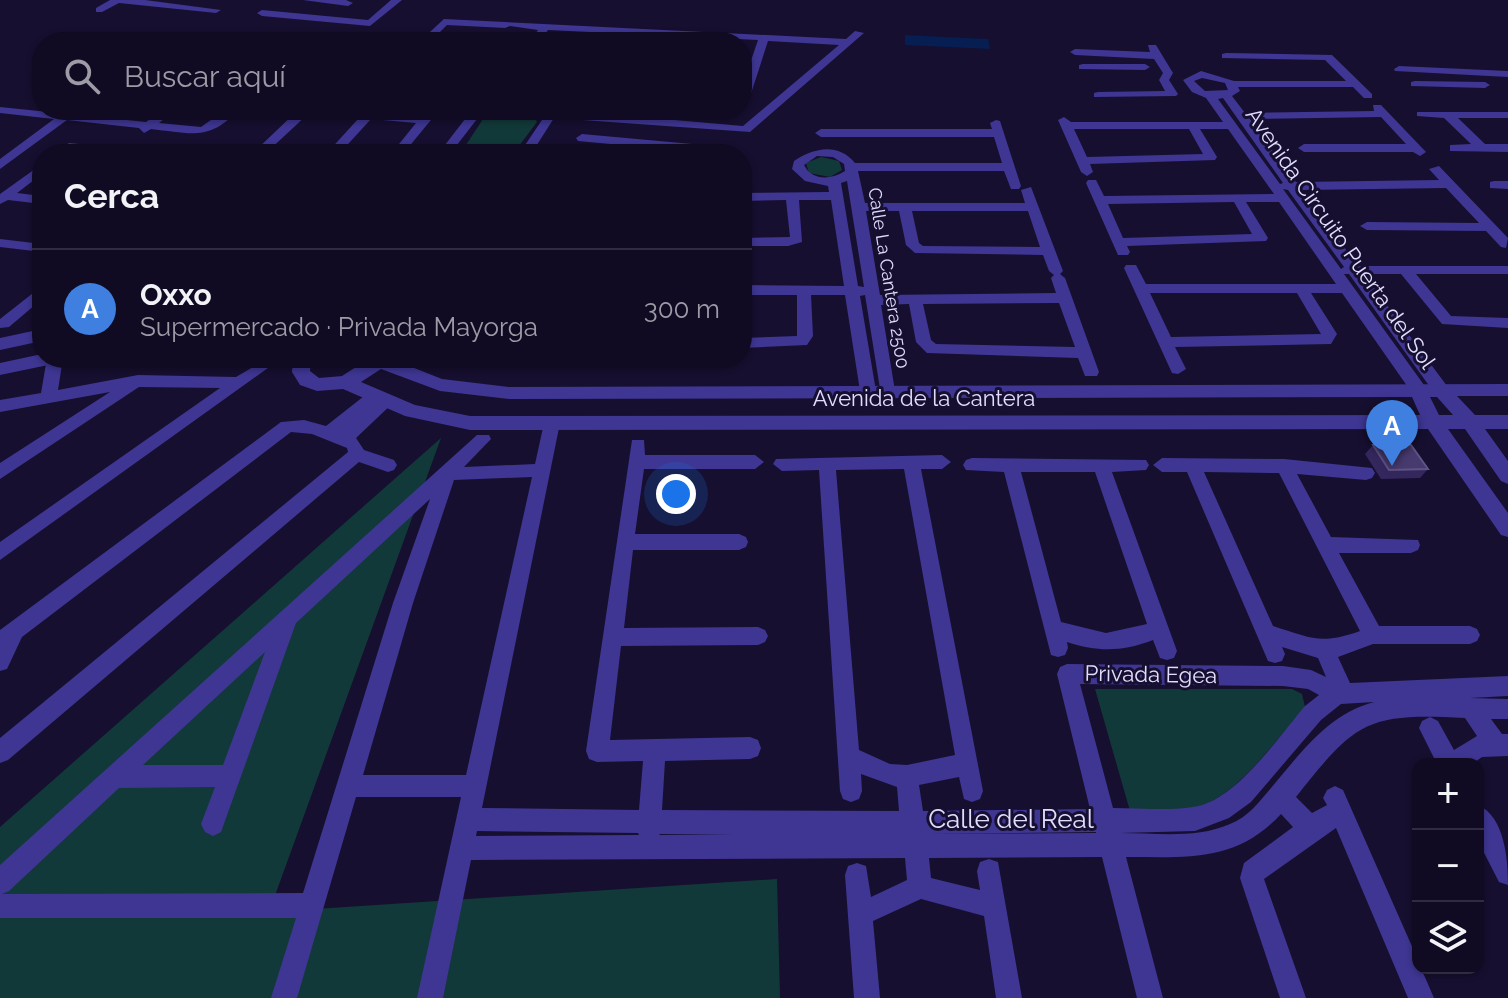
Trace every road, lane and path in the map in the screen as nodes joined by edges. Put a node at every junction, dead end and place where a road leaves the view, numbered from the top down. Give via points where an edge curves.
1 (117, 0) edge
2 (281, 0) edge
3 (308, 0) edge
4 (397, 0) edge
5 (347, 4) edge
6 (99, 10) dead end
7 (262, 14) junction
8 (204, 19) dead end
9 (249, 23) dead end
10 (370, 23) junction
11 (545, 27) junction
12 (602, 30) joint
13 (363, 32) edge
14 (434, 32) edge
15 (541, 32) edge
16 (631, 32) edge
17 (859, 33) dead end
18 (752, 38) edge
19 (764, 38) junction
20 (822, 42) junction
21 (849, 42) junction
22 (1160, 61) junction
23 (1083, 67) junction
24 (817, 68) junction
25 (1235, 68) dead end
26 (1506, 69) edge
27 (752, 73) edge
28 (1189, 79) junction
29 (1356, 84) junction
30 (1415, 84) junction
31 (1508, 85) edge
32 (1230, 90) junction
33 (1098, 95) junction
34 (1210, 95) junction
35 (1426, 96) dead end
36 (1104, 108) dead end
37 (0, 110) edge
38 (32, 112) edge
39 (1384, 114) junction
40 (1421, 114) dead end
41 (32, 115) edge
42 (1448, 115) junction
43 (1508, 115) edge
44 (0, 116) edge
45 (47, 120) edge
46 (98, 120) edge
47 (158, 120) edge
48 (220, 120) edge
49 (294, 120) edge
50 (363, 120) edge
51 (425, 120) edge
52 (470, 120) edge
53 (547, 120) edge
54 (677, 120) edge
55 (738, 120) edge
56 (1237, 121) junction
57 (590, 124) dead end
58 (1193, 126) junction
59 (151, 127) junction
60 (736, 130) junction
61 (821, 133) dead end
62 (86, 134) dead end
63 (73, 144) edge
64 (269, 144) edge
65 (341, 144) edge
66 (405, 144) edge
67 (452, 144) edge
68 (531, 144) edge
69 (608, 144) edge
70 (728, 144) edge
71 (1304, 148) dead end
72 (1416, 148) junction
73 (1454, 148) dead end
74 (1482, 148) junction
75 (1508, 148) edge
76 (15, 153) junction
77 (32, 155) edge
78 (1082, 161) junction
79 (0, 165) edge
80 (1009, 167) junction
81 (851, 170) junction
82 (32, 176) edge
83 (1450, 184) junction
84 (1494, 185) dead end
85 (1508, 185) edge
86 (835, 188) junction
87 (1284, 190) junction
88 (752, 197) edge
89 (792, 197) junction
90 (3, 198) edge
91 (32, 199) edge
92 (1238, 199) junction
93 (1100, 200) junction
94 (859, 207) junction
95 (905, 207) junction
96 (1033, 207) junction
97 (1367, 226) dead end
98 (1490, 227) junction
99 (752, 242) edge
100 (1119, 242) junction
101 (0, 243) edge
102 (1506, 244) edge
103 (18, 245) junction
104 (32, 247) edge
105 (1049, 251) junction
106 (0, 260) edge
107 (1354, 270) junction
108 (1405, 270) junction
109 (1508, 270) edge
110 (1336, 271) junction
111 (1301, 288) junction
112 (1348, 288) junction
113 (1140, 289) junction
114 (752, 290) edge
115 (804, 290) junction
116 (853, 291) junction
117 (872, 295) junction
118 (1065, 298) junction
119 (32, 300) edge
120 (915, 300) junction
121 (2, 317) edge
122 (1508, 323) edge
123 (32, 337) edge
124 (1166, 342) junction
125 (752, 343) edge
126 (0, 344) edge
127 (1084, 353) junction
128 (32, 362) edge
129 (53, 368) edge
130 (260, 368) dead end
131 (300, 368) edge
132 (372, 368) edge
133 (399, 368) edge
134 (0, 369) edge
135 (1178, 369) dead end
136 (1091, 372) dead end
137 (138, 381) junction
138 (239, 383) junction
139 (346, 383) junction
140 (1418, 389) junction
141 (1441, 390) junction
142 (1508, 390) edge
143 (868, 391) junction
144 (887, 391) junction
145 (528, 393) junction
146 (49, 395) junction
147 (380, 398) junction
148 (0, 406) edge
149 (1432, 421) junction
150 (1470, 422) junction
151 (1508, 422) edge
152 (521, 423) junction
153 (552, 423) junction
154 (483, 439) dead end
155 (343, 442) junction
156 (755, 462) dead end
157 (942, 462) dead end
158 (782, 464) dead end
159 (827, 464) junction
160 (388, 465) dead end
161 (912, 465) junction
162 (972, 465) dead end
163 (1011, 465) junction
164 (1101, 465) junction
165 (1140, 465) dead end
166 (1162, 465) dead end
167 (1193, 466) junction
168 (1284, 466) junction
169 (543, 470) junction
170 (0, 472) edge
171 (1366, 473) dead end
172 (447, 474) junction
173 (1508, 476) edge
174 (1508, 529) edge
175 (625, 542) junction
176 (739, 542) dead end
177 (1326, 545) junction
178 (1411, 545) dead end
179 (0, 552) edge
180 (287, 620) junction
181 (1159, 629) junction
182 (1266, 633) junction
183 (1373, 635) junction
184 (1470, 635) dead end
185 (8, 636) edge
186 (758, 636) dead end
187 (613, 637) junction
188 (1103, 643) junction
189 (1325, 650) junction
190 (1167, 651) dead end
191 (1275, 654) dead end
192 (0, 662) edge
193 (1111, 672) junction
194 (1340, 693) junction
195 (1507, 694) edge
196 (1472, 709) junction
197 (1430, 728) dead end
198 (1501, 744) edge
199 (750, 748) dead end
200 (655, 750) junction
201 (0, 752) edge
202 (849, 757) junction
203 (1448, 758) edge
204 (1461, 758) edge
205 (968, 764) junction
206 (230, 776) junction
207 (907, 776) junction
208 (116, 777) junction
209 (348, 786) junction
210 (473, 786) junction
211 (851, 791) dead end
212 (972, 791) dead end
213 (1279, 796) junction
214 (466, 819) junction
215 (1105, 821) junction
216 (650, 822) junction
217 (213, 824) dead end
218 (1484, 828) edge
219 (1312, 830) junction
220 (913, 835) junction
221 (787, 836) junction
222 (1111, 847) junction
223 (462, 848) junction
224 (648, 848) junction
225 (989, 871) dead end
226 (1508, 873) edge
227 (857, 875) dead end
228 (0, 882) edge
229 (920, 887) junction
230 (312, 905) junction
231 (0, 906) edge
232 (995, 907) junction
233 (861, 914) junction
234 (284, 998) edge
235 (430, 998) edge
236 (867, 998) edge
237 (1009, 998) edge
238 (1150, 998) edge
239 (1293, 998) edge
240 (1421, 998) edge

1 - 6 street
1 - 8 street via 219,8
2 - 7 street
3 - 5 street
4 - 10 street
7 - 9 street
7 - 10 street
10 - 13 street
11 - 12 street
11 - 14 street via 444,22
11 - 15 street
12 - 16 street
17 - 21 street
18 - 19 street
19 - 20 street
19 - 27 street
20 - 21 street
20 - 24 street
21 - 24 street
22 - 23 street
22 - 23 street via 1073,47
22 - 28 street
22 - 33 street via 1172,94
23 - 33 street
24 - 60 street via 746,130
25 - 29 street via 1223,53 1325,57
26 - 30 street via 1396,66
28 - 32 street via 1208,74
28 - 34 street, Avenida Circuito Puerta del Sol via 1191,87
29 - 32 street
29 - 39 street
30 - 31 street
30 - 35 street
32 - 34 street
32 - 56 street, Avenida Circuito Puerta del Sol
33 - 36 street
34 - 56 street, Avenida Circuito Puerta del Sol
37 - 38 street
39 - 56 street
39 - 72 street
40 - 42 street
41 - 44 street
42 - 43 street
42 - 74 street
45 - 76 street
46 - 59 street
47 - 59 street
48 - 59 street via 207,130
49 - 64 street
50 - 65 street
51 - 66 street
52 - 67 street
53 - 68 street
54 - 60 street
55 - 60 street
56 - 58 street
56 - 87 street, Avenida Circuito Puerta del Sol
57 - 69 street via 579,142
58 - 78 street via 1211,157
58 - 78 street via 1065,123
60 - 70 street
61 - 80 street via 998,128
62 - 63 street
71 - 72 street
72 - 83 street
73 - 74 street
74 - 75 street
76 - 77 street
76 - 79 street
78 - 93 street
80 - 81 street
80 - 96 street
81 - 86 street
81 - 86 street via 839,155 822,152 798,164 808,178
81 - 94 street, Calle La Cantera 2500
82 - 90 street
83 - 87 street
83 - 98 street
84 - 85 street
86 - 89 street
86 - 116 street, Calle La Cantera 2500
87 - 92 street
87 - 107 street, Avenida Circuito Puerta del Sol
87 - 110 street, Avenida Circuito Puerta del Sol
88 - 89 street
89 - 99 street via 797,239
90 - 91 street
92 - 93 street
92 - 100 street via 1261,235 1259,240
93 - 100 street
94 - 95 street
94 - 117 street, Calle La Cantera 2500
95 - 96 street
95 - 105 street via 913,245 920,250
96 - 105 street
97 - 98 street
98 - 102 street
100 - 113 street
101 - 103 street
103 - 104 street
103 - 106 street
105 - 118 street
107 - 108 street
107 - 110 street
107 - 141 street, Avenida Circuito Puerta del Sol
108 - 109 street
108 - 122 street via 1447,321
110 - 112 street, Avenida Circuito Puerta del Sol
111 - 112 street
111 - 113 street
111 - 124 street via 1329,334 1326,340
112 - 140 street, Avenida Circuito Puerta del Sol
113 - 124 street
114 - 115 street
115 - 116 street
115 - 125 street via 802,341
116 - 117 street
116 - 143 street, Calle La Cantera 2500
117 - 120 street
117 - 144 street, Calle La Cantera 2500
118 - 120 street
118 - 127 street
119 - 121 street
120 - 127 street via 924,342 932,349
123 - 126 street
124 - 135 street
127 - 136 street
128 - 134 street
129 - 146 street
130 - 138 street
131 - 139 street, Avenida de la Cantera via 310,382
132 - 139 street
133 - 145 street, Avenida de la Cantera via 440,385
137 - 138 street
137 - 146 street
137 - 170 street
138 - 179 street
139 - 147 street, Avenida de la Cantera
140 - 141 street, Avenida de la Cantera
140 - 144 street, Avenida de la Cantera
140 - 149 street, Avenida Circuito Puerta del Sol
141 - 142 street, Avenida de la Cantera
141 - 150 street, Avenida Circuito Puerta del Sol
143 - 144 street, Avenida de la Cantera
143 - 145 street, Avenida de la Cantera
145 - 152 street
146 - 148 street
147 - 152 street, Avenida de la Cantera via 449,421
147 - 155 street
149 - 150 street, Avenida de la Cantera
149 - 153 street, Avenida de la Cantera
149 - 174 street, Avenida Circuito Puerta del Sol
150 - 151 street, Avenida de la Cantera
150 - 173 street, Avenida Circuito Puerta del Sol
152 - 153 street, Avenida de la Cantera
153 - 169 street
154 - 172 street
155 - 160 street
155 - 185 street via 298,424 274,434
155 - 201 street
156 - 175 street via 637,453
157 - 161 street
158 - 159 street
159 - 161 street
159 - 202 street
161 - 205 street
162 - 163 street
163 - 164 street
163 - 188 street via 1056,638
164 - 165 street
164 - 181 street
166 - 167 street
167 - 168 street
167 - 182 street
168 - 171 street
168 - 177 street
169 - 172 street
169 - 210 street
172 - 180 street
172 - 209 street
175 - 176 street
175 - 187 street
177 - 178 street
177 - 183 street
180 - 206 street
180 - 208 street
181 - 188 street via 1126,642
181 - 190 street
182 - 189 street
182 - 191 street
183 - 184 street
183 - 189 street
185 - 192 street
186 - 187 street
187 - 200 street via 597,751
188 - 193 street
189 - 194 street
193 - 194 street, Privada Egea via 1283,676 1311,680
193 - 215 street, Privada Egea via 1072,672 1066,677
194 - 195 street, Calle del Real
194 - 215 street, Calle del Real via 1313,713 1243,794 1221,810 1195,819
195 - 196 street, Calle del Real
196 - 198 street
196 - 213 street, Calle del Real via 1388,709 1366,715 1343,726
197 - 203 street
198 - 204 street via 1478,746
199 - 200 street
200 - 216 street
202 - 207 street via 889,775
202 - 211 street
205 - 207 street
205 - 212 street
206 - 208 street
206 - 217 street
207 - 220 street
208 - 228 street
209 - 210 street
209 - 230 street
210 - 214 street
213 - 219 street
213 - 222 street, Calle del Real via 1250,826 1203,845
214 - 216 street, Calle del Real
214 - 223 street
215 - 220 street, Calle del Real
215 - 222 street
216 - 221 street, Calle del Real
216 - 224 street
218 - 226 street
219 - 239 street via 1253,872 1252,878
219 - 240 street via 1339,806
220 - 221 street, Calle del Real
220 - 222 street, Calle del Real
220 - 229 street
221 - 224 street, Calle del Real
222 - 238 street
223 - 224 street, Calle del Real
223 - 235 street
225 - 232 street
227 - 233 street
229 - 232 street
229 - 233 street
230 - 231 street
230 - 234 street
232 - 237 street
233 - 236 street

